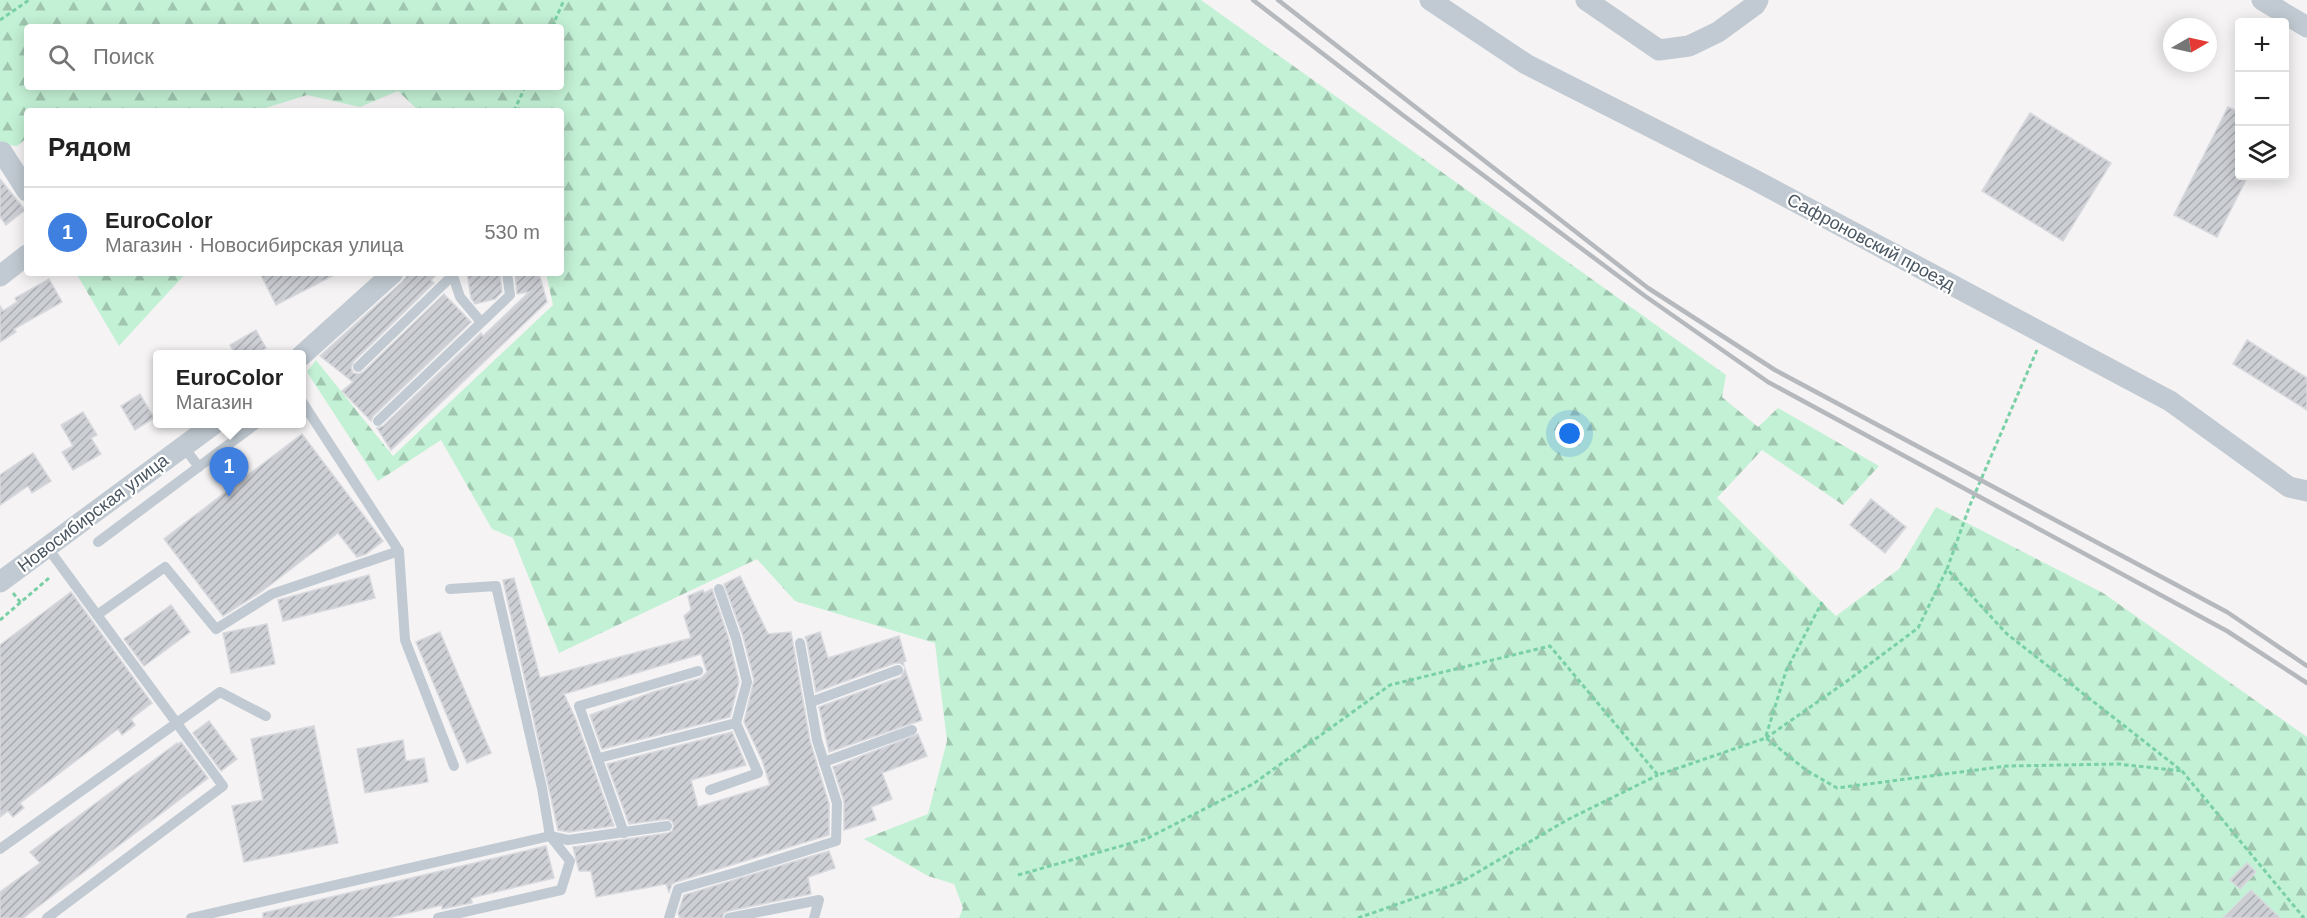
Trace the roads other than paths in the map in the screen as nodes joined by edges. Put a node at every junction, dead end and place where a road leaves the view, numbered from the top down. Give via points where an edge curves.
1 (1430, 0) edge
2 (1586, 0) edge
3 (1758, 0) edge
4 (2262, 0) edge
5 (2307, 27) edge
6 (2, 152) dead end
7 (24, 186) edge
8 (24, 257) edge
9 (0, 276) edge
10 (390, 276) edge
11 (451, 276) edge
12 (454, 276) edge
13 (507, 276) edge
14 (481, 322) junction
15 (306, 351) edge
16 (358, 367) dead end
17 (306, 408) edge
18 (378, 421) dead end
19 (207, 428) edge
20 (249, 428) edge
21 (183, 446) junction
22 (198, 467) junction
23 (2307, 492) edge
24 (98, 542) dead end
25 (47, 547) junction
26 (399, 551) junction
27 (0, 582) edge
28 (450, 589) dead end
29 (719, 589) dead end
30 (97, 615) junction
31 (800, 643) dead end
32 (897, 670) dead end
33 (698, 671) dead end
34 (810, 702) junction
35 (266, 716) dead end
36 (177, 723) junction
37 (736, 723) junction
38 (912, 730) dead end
39 (599, 759) junction
40 (824, 762) junction
41 (454, 766) dead end
42 (710, 790) dead end
43 (668, 826) dead end
44 (624, 833) junction
45 (550, 836) junction
46 (0, 849) edge
47 (47, 918) edge
48 (191, 918) edge
49 (438, 918) edge
50 (669, 918) edge
51 (729, 918) edge
52 (814, 918) edge

1 - 23 street, Сафроновский проезд via 1526,64 1753,179 2170,401 2289,487
2 - 3 street via 1659,50 1689,46 1718,32
4 - 5 street
6 - 7 street
8 - 9 street
10 - 15 street
11 - 16 lane
12 - 14 lane via 460,297
13 - 14 lane via 510,295
14 - 18 lane
17 - 26 lane
19 - 21 street, Новосибирская улица
20 - 22 lane
21 - 22 lane
21 - 25 street, Новосибирская улица
22 - 24 lane
25 - 27 street, Новосибирская улица
25 - 30 lane
26 - 30 lane via 272,594 216,629 165,567
26 - 41 lane via 405,640
28 - 45 lane via 496,586
29 - 37 lane via 747,682
30 - 36 lane
31 - 34 lane
32 - 34 lane
33 - 39 lane via 579,706
34 - 40 lane
35 - 36 lane via 220,692
36 - 46 lane
36 - 47 lane via 223,786
37 - 39 lane
37 - 42 lane via 758,773
38 - 40 lane
39 - 44 lane
40 - 50 lane via 837,803 836,841 678,889
43 - 44 lane
44 - 45 lane via 568,840
45 - 48 lane
45 - 49 lane via 570,861 561,890
51 - 52 lane via 819,900

